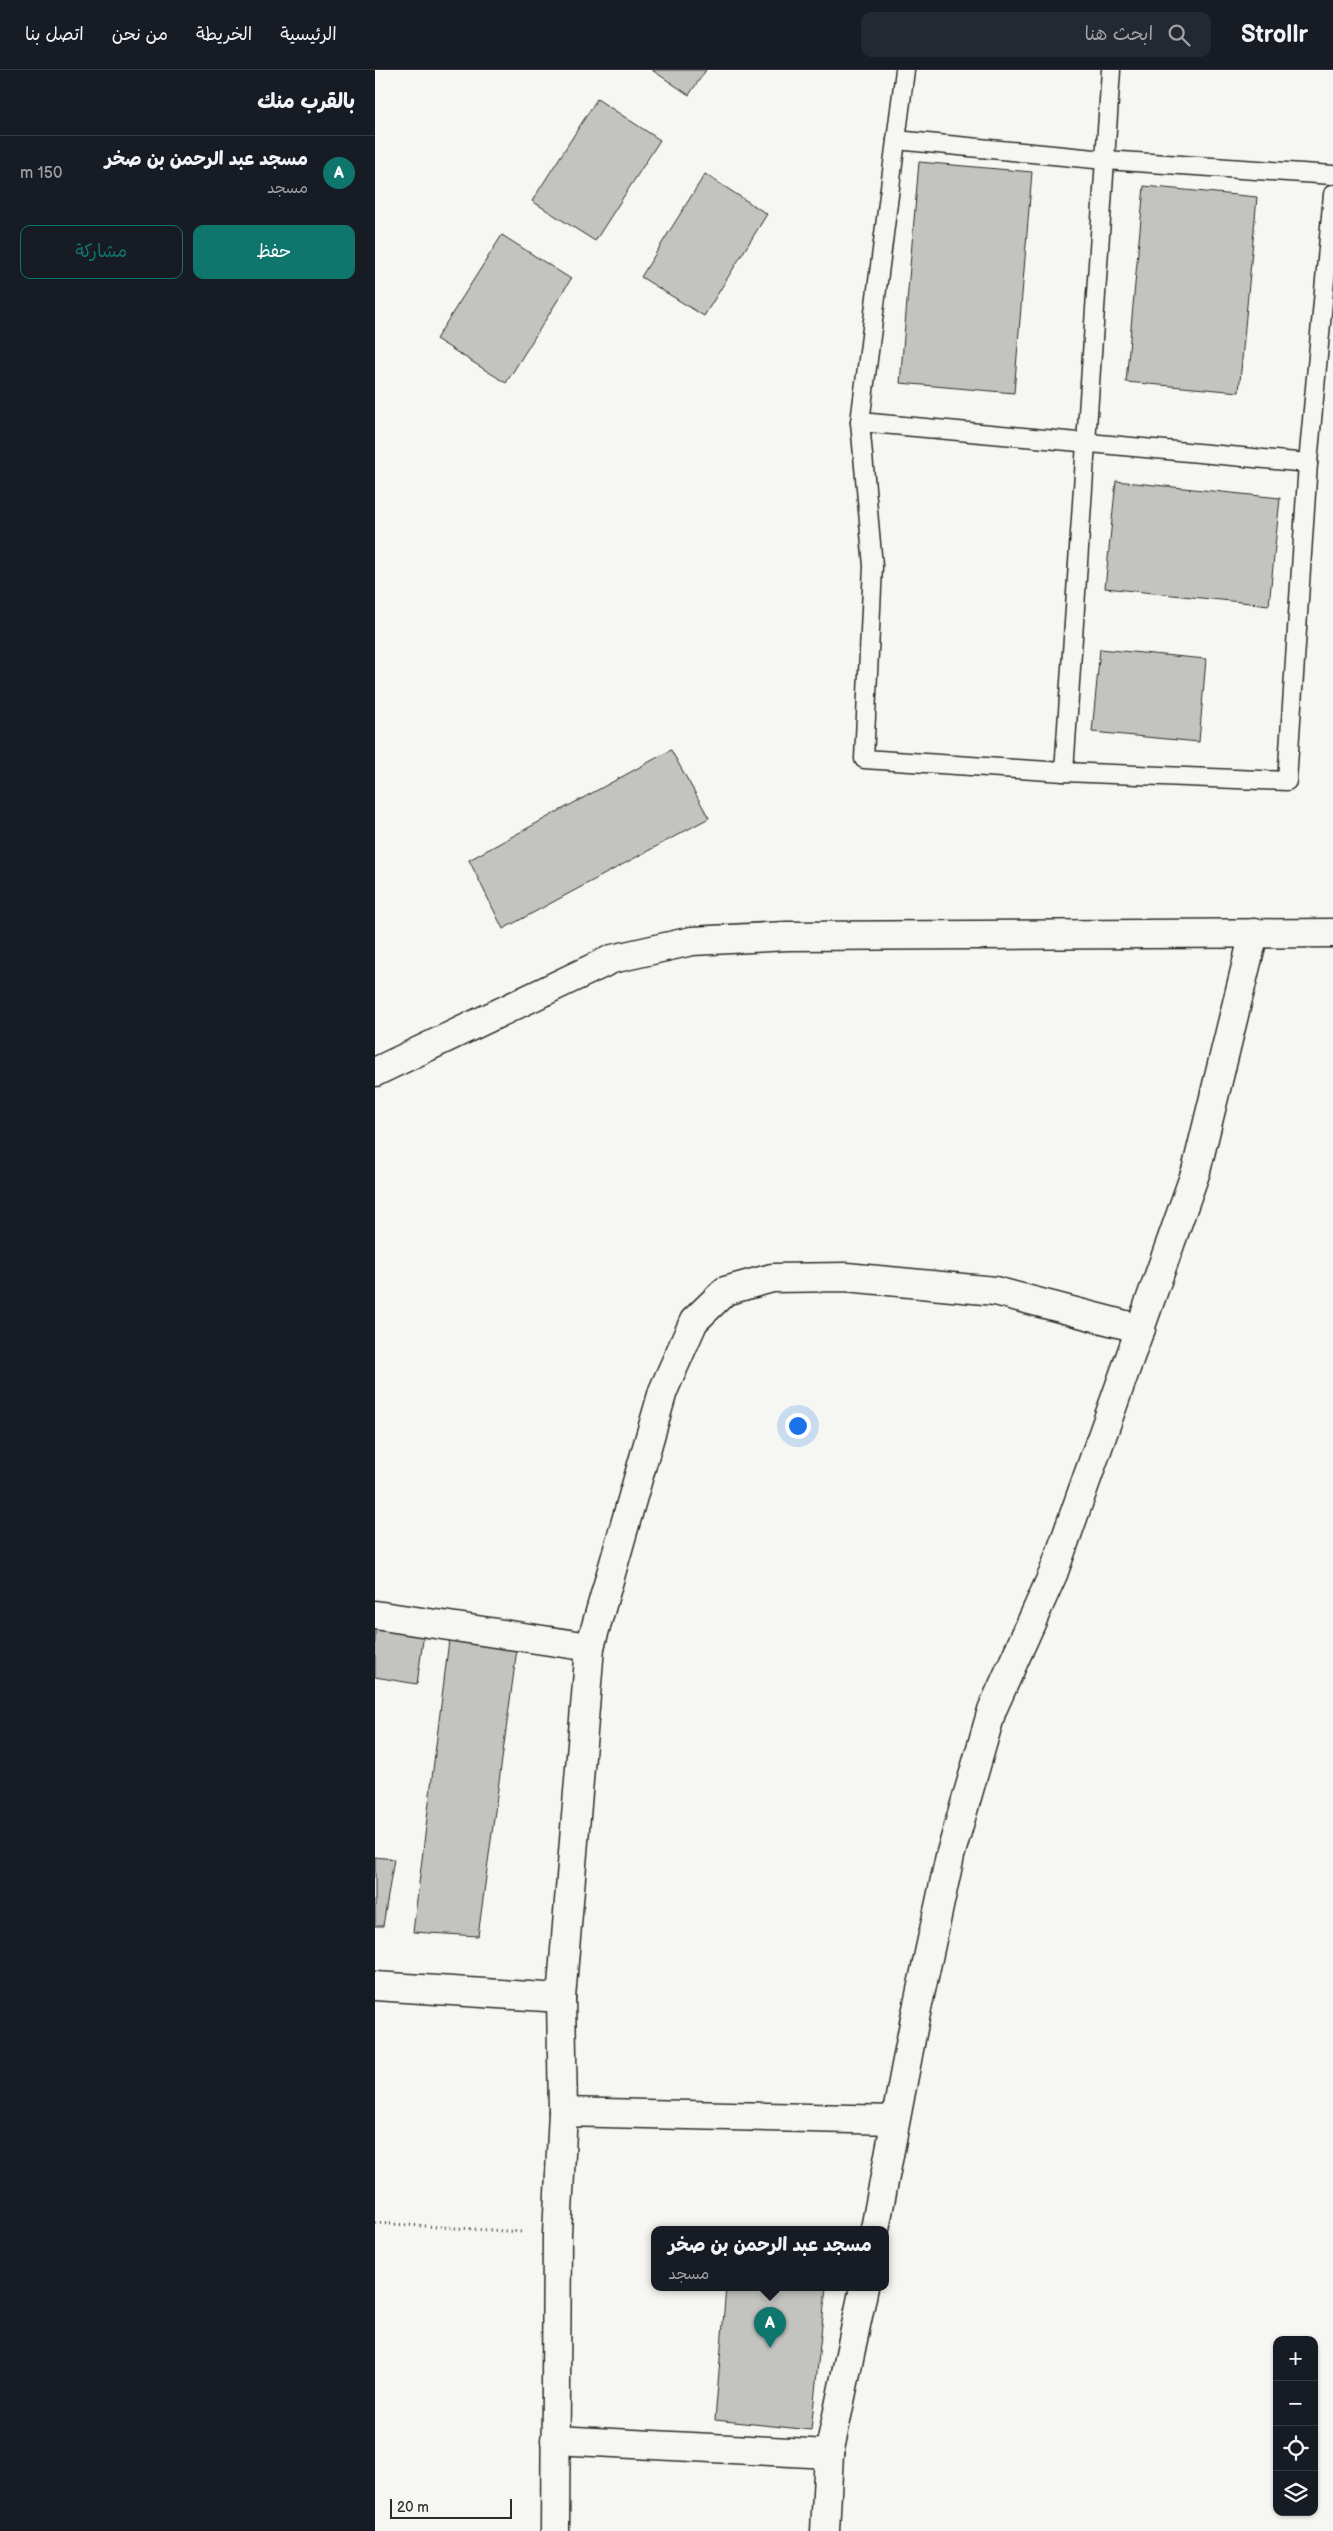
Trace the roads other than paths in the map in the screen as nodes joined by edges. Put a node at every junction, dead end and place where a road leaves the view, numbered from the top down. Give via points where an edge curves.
1 (905, 70) edge
2 (1111, 70) edge
3 (896, 140) junction
4 (1105, 160) junction
5 (1333, 175) edge
6 (1333, 194) edge
7 (860, 422) junction
8 (1086, 442) junction
9 (1308, 463) junction
10 (1064, 772) junction
11 (1254, 933) junction
12 (1333, 934) edge
13 (375, 1072) edge
14 (1141, 1329) junction
15 (375, 1615) edge
16 (590, 1647) junction
17 (375, 1986) edge
18 (561, 1998) junction
19 (563, 2112) junction
20 (895, 2120) junction
21 (876, 2226) edge
22 (863, 2291) edge
23 (555, 2440) junction
24 (829, 2454) junction
25 (555, 2531) edge
26 (825, 2531) edge

1 - 3 lane
2 - 4 lane
3 - 4 lane
3 - 7 lane
4 - 5 lane
4 - 8 lane
6 - 9 lane
7 - 8 lane
7 - 10 lane via 873,566 864,759
8 - 9 lane
8 - 10 lane
9 - 10 lane via 1287,781
11 - 12 street
11 - 13 street via 787,936 692,941 612,959
11 - 14 street via 1196,1170
14 - 16 street via 995,1291 856,1278 772,1278 725,1291 694,1322 663,1391
14 - 20 street via 1053,1574 992,1710 950,1856
15 - 16 street
16 - 18 street
17 - 18 street
18 - 19 street
19 - 20 street
19 - 23 street via 557,2234
20 - 21 street
22 - 24 street
23 - 24 street
23 - 25 street
24 - 26 street

